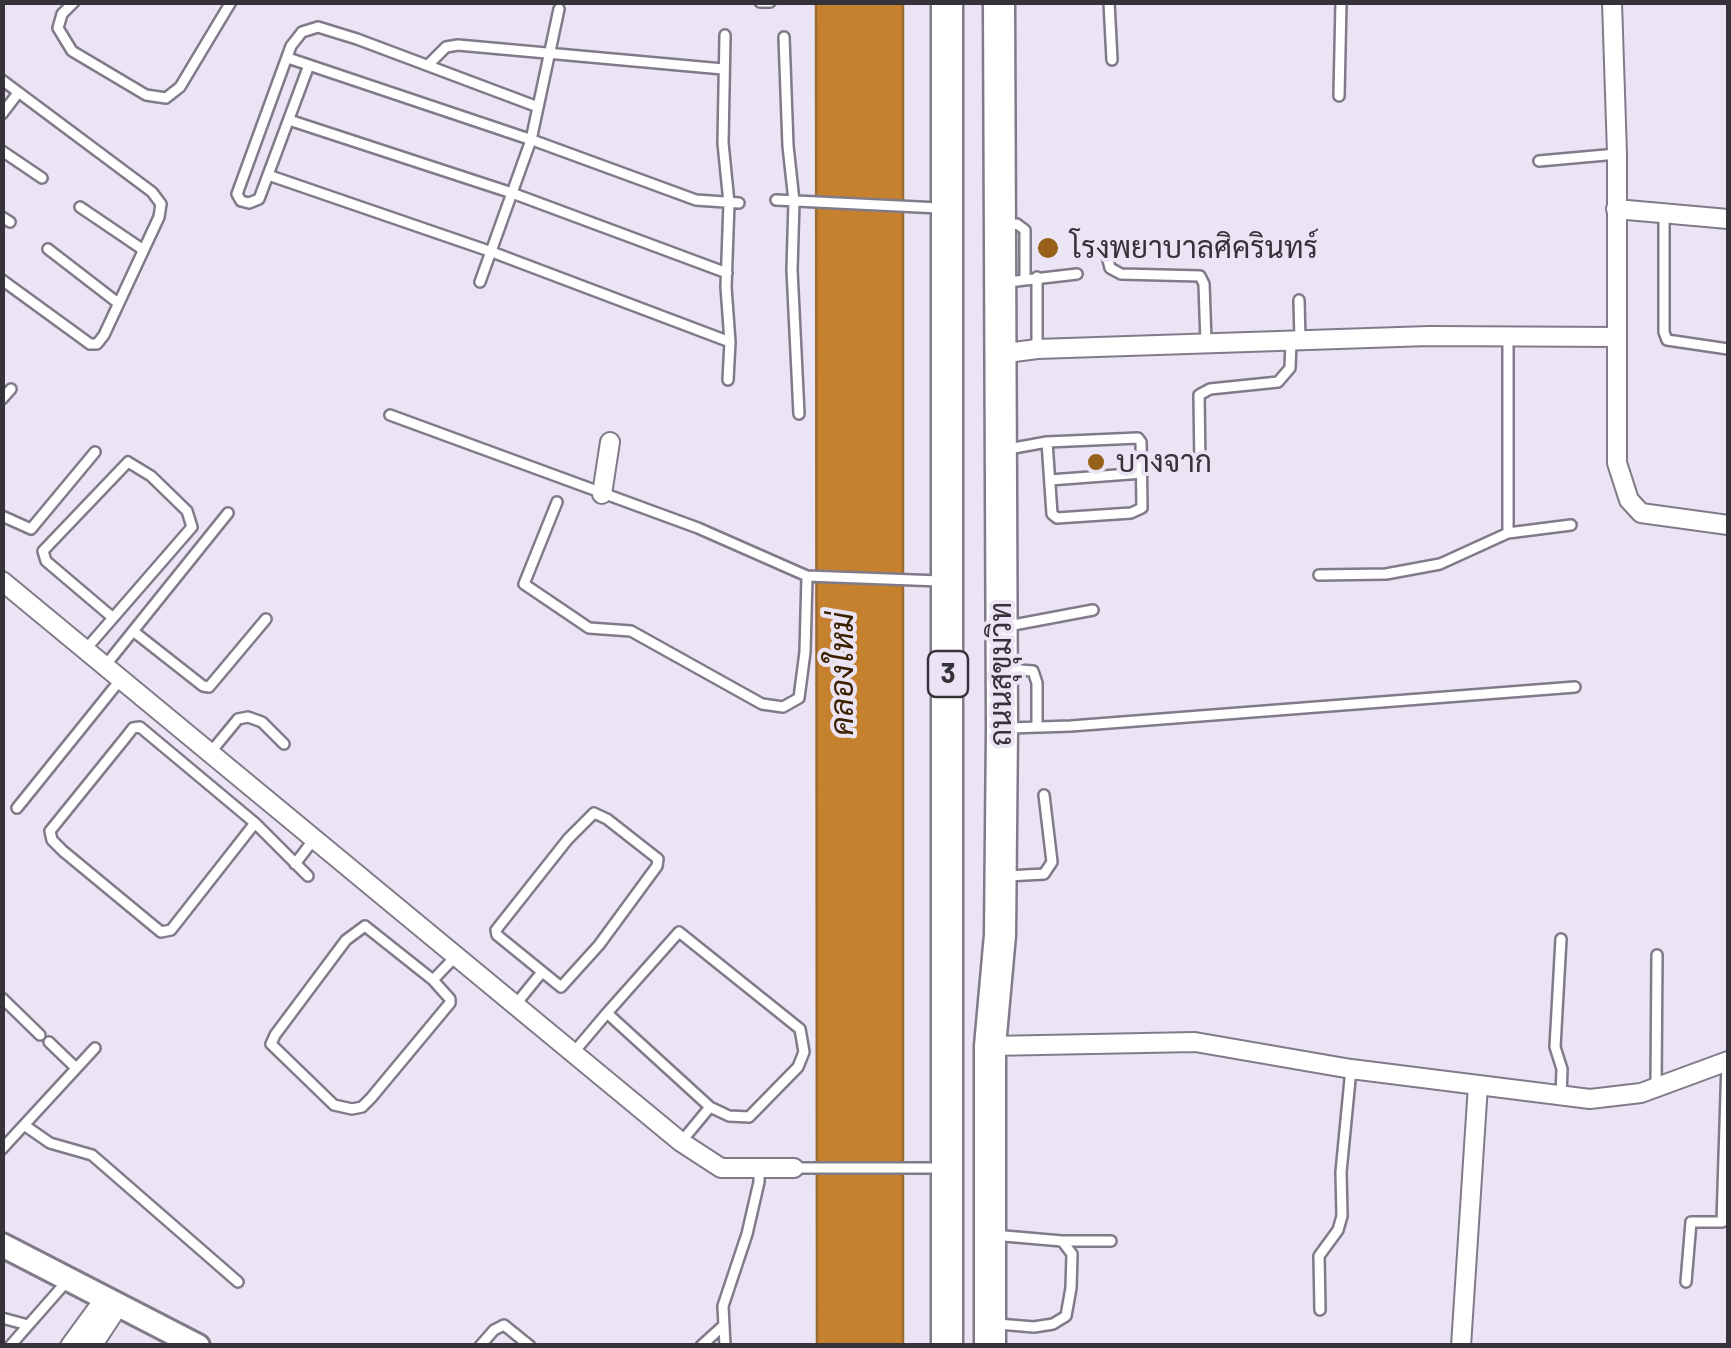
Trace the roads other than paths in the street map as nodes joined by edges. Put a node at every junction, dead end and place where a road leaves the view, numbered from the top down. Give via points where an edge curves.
1 (74, 2) edge
2 (231, 2) edge
3 (760, 2) edge
4 (770, 2) edge
5 (947, 2) edge
6 (1000, 2) edge
7 (1110, 2) edge
8 (1341, 2) edge
9 (1612, 2) edge
10 (558, 10) dead end
11 (725, 35) dead end
12 (784, 37) dead end
13 (550, 52) junction
14 (288, 58) junction
15 (1112, 60) dead end
16 (309, 65) junction
17 (428, 65) junction
18 (723, 69) junction
19 (2, 80) edge
20 (18, 92) junction
21 (1339, 96) dead end
22 (538, 106) junction
23 (2, 114) edge
24 (289, 120) junction
25 (530, 140) junction
26 (2, 151) edge
27 (1617, 154) junction
28 (1539, 161) dead end
29 (268, 175) junction
30 (42, 178) dead end
31 (512, 193) junction
32 (776, 200) dead end
33 (794, 201) junction
34 (734, 203) junction
35 (80, 207) dead end
36 (934, 208) junction
37 (1616, 210) junction
38 (1664, 213) junction
39 (1728, 218) edge
40 (48, 249) dead end
41 (142, 249) junction
42 (492, 252) junction
43 (1108, 256) dead end
44 (727, 273) junction
45 (1077, 274) dead end
46 (1037, 277) junction
47 (2, 280) edge
48 (1013, 281) junction
49 (480, 282) dead end
50 (1299, 300) dead end
51 (118, 303) junction
52 (1508, 337) junction
53 (1617, 337) junction
54 (1295, 341) junction
55 (730, 342) junction
56 (1206, 345) junction
57 (1037, 349) junction
58 (1728, 349) edge
59 (999, 354) junction
60 (728, 380) dead end
61 (11, 389) dead end
62 (2, 399) edge
63 (798, 414) dead end
64 (390, 415) dead end
65 (610, 442) dead end
66 (1047, 442) junction
67 (1000, 450) junction
68 (96, 452) dead end
69 (1200, 467) dead end
70 (1142, 473) junction
71 (1050, 480) junction
72 (602, 494) junction
73 (557, 502) dead end
74 (228, 513) dead end
75 (2, 516) edge
76 (1571, 525) dead end
77 (1728, 525) edge
78 (1508, 533) junction
79 (1319, 575) dead end
80 (810, 576) junction
81 (2, 580) edge
82 (947, 581) junction
83 (1094, 610) dead end
84 (112, 618) junction
85 (266, 619) dead end
86 (1000, 627) junction
87 (133, 630) junction
88 (86, 650) junction
89 (105, 666) junction
90 (1000, 672) junction
91 (121, 679) junction
92 (1574, 687) dead end
93 (1038, 724) junction
94 (1002, 735) junction
95 (948, 738) junction
96 (284, 744) dead end
97 (210, 753) junction
98 (1044, 796) dead end
99 (17, 808) dead end
100 (255, 823) junction
101 (314, 838) junction
102 (295, 864) junction
103 (308, 876) dead end
104 (1000, 876) junction
105 (1561, 939) dead end
106 (1658, 955) dead end
107 (457, 956) junction
108 (542, 972) junction
109 (433, 980) junction
110 (2, 998) edge
111 (516, 1004) junction
112 (607, 1013) junction
113 (990, 1046) junction
114 (95, 1048) dead end
115 (574, 1052) junction
116 (1728, 1062) edge
117 (76, 1068) junction
118 (1351, 1069) junction
119 (1478, 1085) junction
120 (1656, 1088) junction
121 (1562, 1096) junction
122 (710, 1107) junction
123 (24, 1125) junction
124 (681, 1142) junction
125 (2, 1149) edge
126 (794, 1168) joint
127 (948, 1168) junction
128 (758, 1169) junction
129 (991, 1234) junction
130 (1062, 1241) junction
131 (1111, 1241) dead end
132 (2, 1245) edge
133 (69, 1279) junction
134 (238, 1282) dead end
135 (1686, 1282) dead end
136 (112, 1302) junction
137 (1320, 1310) dead end
138 (2, 1318) edge
139 (28, 1325) junction
140 (724, 1325) junction
141 (990, 1334) edge
142 (10, 1346) edge
143 (70, 1346) edge
144 (92, 1346) edge
145 (198, 1346) edge
146 (480, 1346) edge
147 (530, 1346) edge
148 (701, 1346) edge
149 (726, 1346) edge
150 (947, 1346) edge
151 (1461, 1346) edge

1 - 2 lane via 58,28 72,51 146,95 166,98 180,87
3 - 4 lane
5 - 36 highway, ถนนสุขุมวิท / 3
6 - 48 highway, ถนนสุขุมวิท / 3 via 1000,229
7 - 15 lane
8 - 21 lane
9 - 27 street
10 - 13 lane
11 - 18 lane
12 - 33 lane
13 - 17 lane via 458,45
13 - 18 lane
13 - 22 lane
14 - 16 lane
14 - 17 lane via 302,32 318,27
14 - 29 lane via 238,194 242,202 259,200
16 - 24 lane
16 - 25 lane
17 - 22 lane
18 - 34 lane via 723,143
19 - 20 lane
20 - 23 lane
20 - 41 lane via 152,192 161,204 159,217
22 - 25 lane
24 - 29 lane
24 - 31 lane
25 - 31 lane
25 - 34 lane via 696,200
26 - 30 lane
27 - 28 lane
27 - 37 street
29 - 42 lane
31 - 42 lane
31 - 44 lane
32 - 33 lane
33 - 36 lane
33 - 63 lane
34 - 44 lane
35 - 41 lane
36 - 82 highway, ถนนสุขุมวิท / 3
37 - 38 street
37 - 53 street
38 - 39 street
38 - 58 lane via 1667,340
40 - 51 lane
41 - 51 lane
42 - 49 lane
42 - 55 lane
43 - 56 lane via 1110,268 1121,274 1200,276
44 - 55 lane
45 - 46 lane
46 - 48 lane
46 - 57 lane
47 - 51 lane via 90,344 104,335
48 - 59 highway, ถนนสุขุมวิท / 3
50 - 54 lane
52 - 53 street
52 - 54 street
52 - 78 lane
53 - 77 street via 1617,463 1628,500 1648,516
54 - 56 street
54 - 69 lane via 1290,368 1278,382 1199,396
55 - 60 lane
56 - 57 street
57 - 59 street
59 - 67 highway, ถนนสุขุมวิท / 3
61 - 62 lane
64 - 72 lane
65 - 72 street
66 - 67 lane
66 - 70 lane via 1138,438
66 - 71 lane
67 - 86 highway, ถนนสุขุมวิท / 3
68 - 75 lane via 31,529
70 - 71 lane
70 - 71 lane via 1144,500 1136,512 1069,519 1052,514
72 - 80 lane
73 - 80 lane via 524,584 588,628 631,631 762,704 784,708 800,698
74 - 87 lane
76 - 78 lane
78 - 79 lane via 1440,564 1386,574
80 - 82 lane
81 - 88 street
82 - 95 highway, ถนนสุขุมวิท / 3
83 - 86 lane
84 - 84 lane via 46,561 43,550 128,462 175,499 192,524
84 - 88 lane
85 - 87 lane via 209,686
86 - 90 highway, ถนนสุขุมวิท / 3
87 - 89 lane
88 - 89 street
89 - 91 street
90 - 93 lane via 1012,666 1033,670
90 - 94 highway, ถนนสุขุมวิท / 3
91 - 97 street
91 - 99 lane
92 - 93 lane
93 - 94 lane
94 - 95 highway
94 - 104 highway, ถนนสุขุมวิท / 3
95 - 127 highway, ถนนสุขุมวิท / 3
96 - 97 lane via 248,717 238,719
97 - 101 street
98 - 104 lane via 1052,862 1044,874
100 - 100 lane via 140,727 50,832 63,851 161,932 171,930
100 - 102 lane
101 - 102 lane
101 - 107 street
102 - 103 lane
104 - 113 highway, ถนนสุขุมวิท / 3
105 - 121 lane via 1555,1047
106 - 120 lane
107 - 109 lane
107 - 111 street
108 - 108 lane via 496,930 594,812 658,859 657,866 564,985
108 - 111 lane
109 - 109 lane via 361,926 271,1044 334,1105 362,1107 450,1003
110 - 117 lane
111 - 115 street
112 - 115 lane
112 - 122 lane
112 - 122 lane via 680,932 800,1029 804,1052 798,1067 749,1117
113 - 118 street via 1195,1042
113 - 129 highway, ถนนสุขุมวิท / 3
114 - 117 lane
115 - 124 street
116 - 120 street
116 - 135 lane via 1722,1222 1691,1222
117 - 123 lane
118 - 119 street
118 - 137 lane via 1342,1216 1319,1256
119 - 121 street
119 - 151 street
120 - 121 street via 1620,1097
122 - 124 lane
123 - 125 lane
123 - 134 lane via 50,1143 92,1154
124 - 128 street via 720,1168
126 - 127 lane
126 - 128 street
127 - 150 highway, ถนนสุขุมวิท / 3
128 - 140 lane via 750,1224 723,1306
129 - 130 lane
129 - 141 highway, ถนนสุขุมวิท / 3
130 - 131 lane
130 - 141 lane via 1072,1254 1066,1316
132 - 133 street
133 - 136 street
133 - 139 lane
136 - 143 street
136 - 144 street
136 - 145 street
138 - 139 lane
139 - 142 lane
140 - 148 lane
140 - 149 lane
146 - 147 lane via 504,1326

